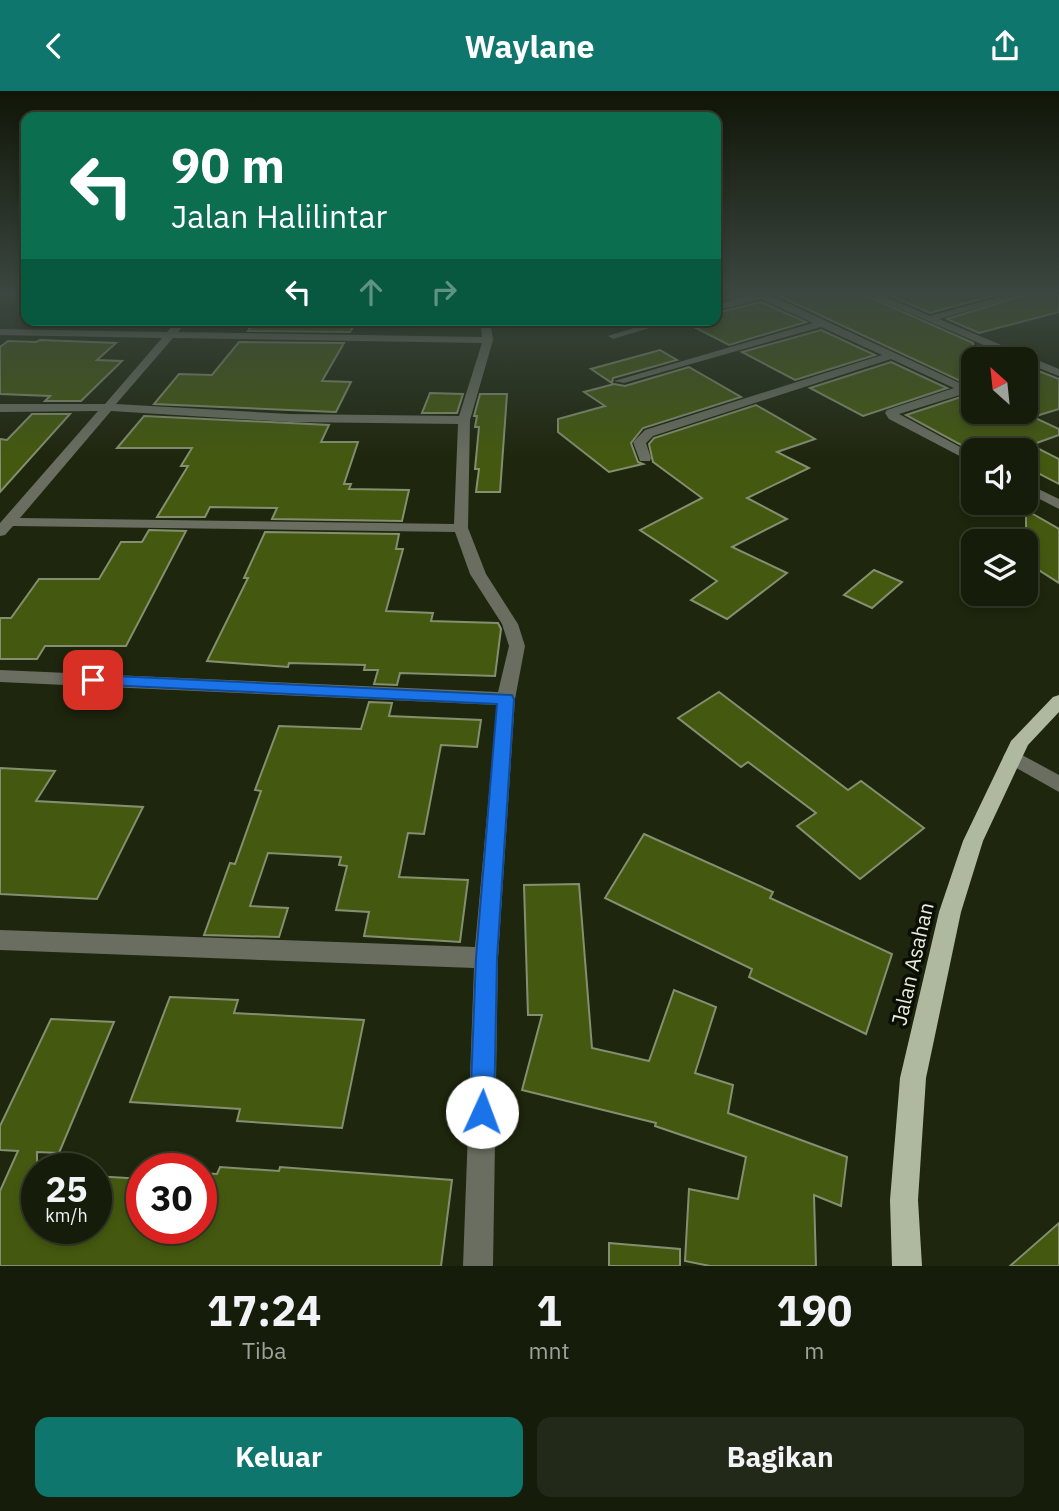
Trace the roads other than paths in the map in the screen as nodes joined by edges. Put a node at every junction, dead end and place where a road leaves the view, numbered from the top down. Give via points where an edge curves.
1 (157, 350) edge
2 (481, 350) edge
3 (729, 350) edge
4 (876, 350) edge
5 (1003, 350) edge
6 (889, 356) junction
7 (1059, 373) edge
8 (620, 381) dead end
9 (107, 407) junction
10 (0, 408) edge
11 (464, 421) junction
12 (961, 453) edge
13 (645, 458) dead end
14 (1038, 494) edge
15 (1059, 505) edge
16 (4, 527) edge
17 (461, 528) junction
18 (0, 676) edge
19 (506, 699) junction
20 (1059, 701) edge
21 (1013, 757) junction
22 (1059, 784) edge
23 (0, 940) edge
24 (486, 958) junction
25 (478, 1266) edge
26 (907, 1266) edge

1 - 9 street
2 - 11 street
3 - 8 street
4 - 6 street
5 - 7 street
6 - 12 street via 961,389 891,413
6 - 13 street via 649,433 639,442
9 - 10 street
9 - 11 street via 290,418
9 - 16 street
11 - 17 street
14 - 15 street
16 - 17 street
17 - 19 street via 478,574 515,634 517,646
18 - 19 street
19 - 24 street
20 - 21 main road, Jalan Asahan via 1020,741
21 - 22 street
21 - 26 main road, Jalan Asahan via 973,841 950,912 913,1078 904,1200
23 - 24 street
24 - 25 street

